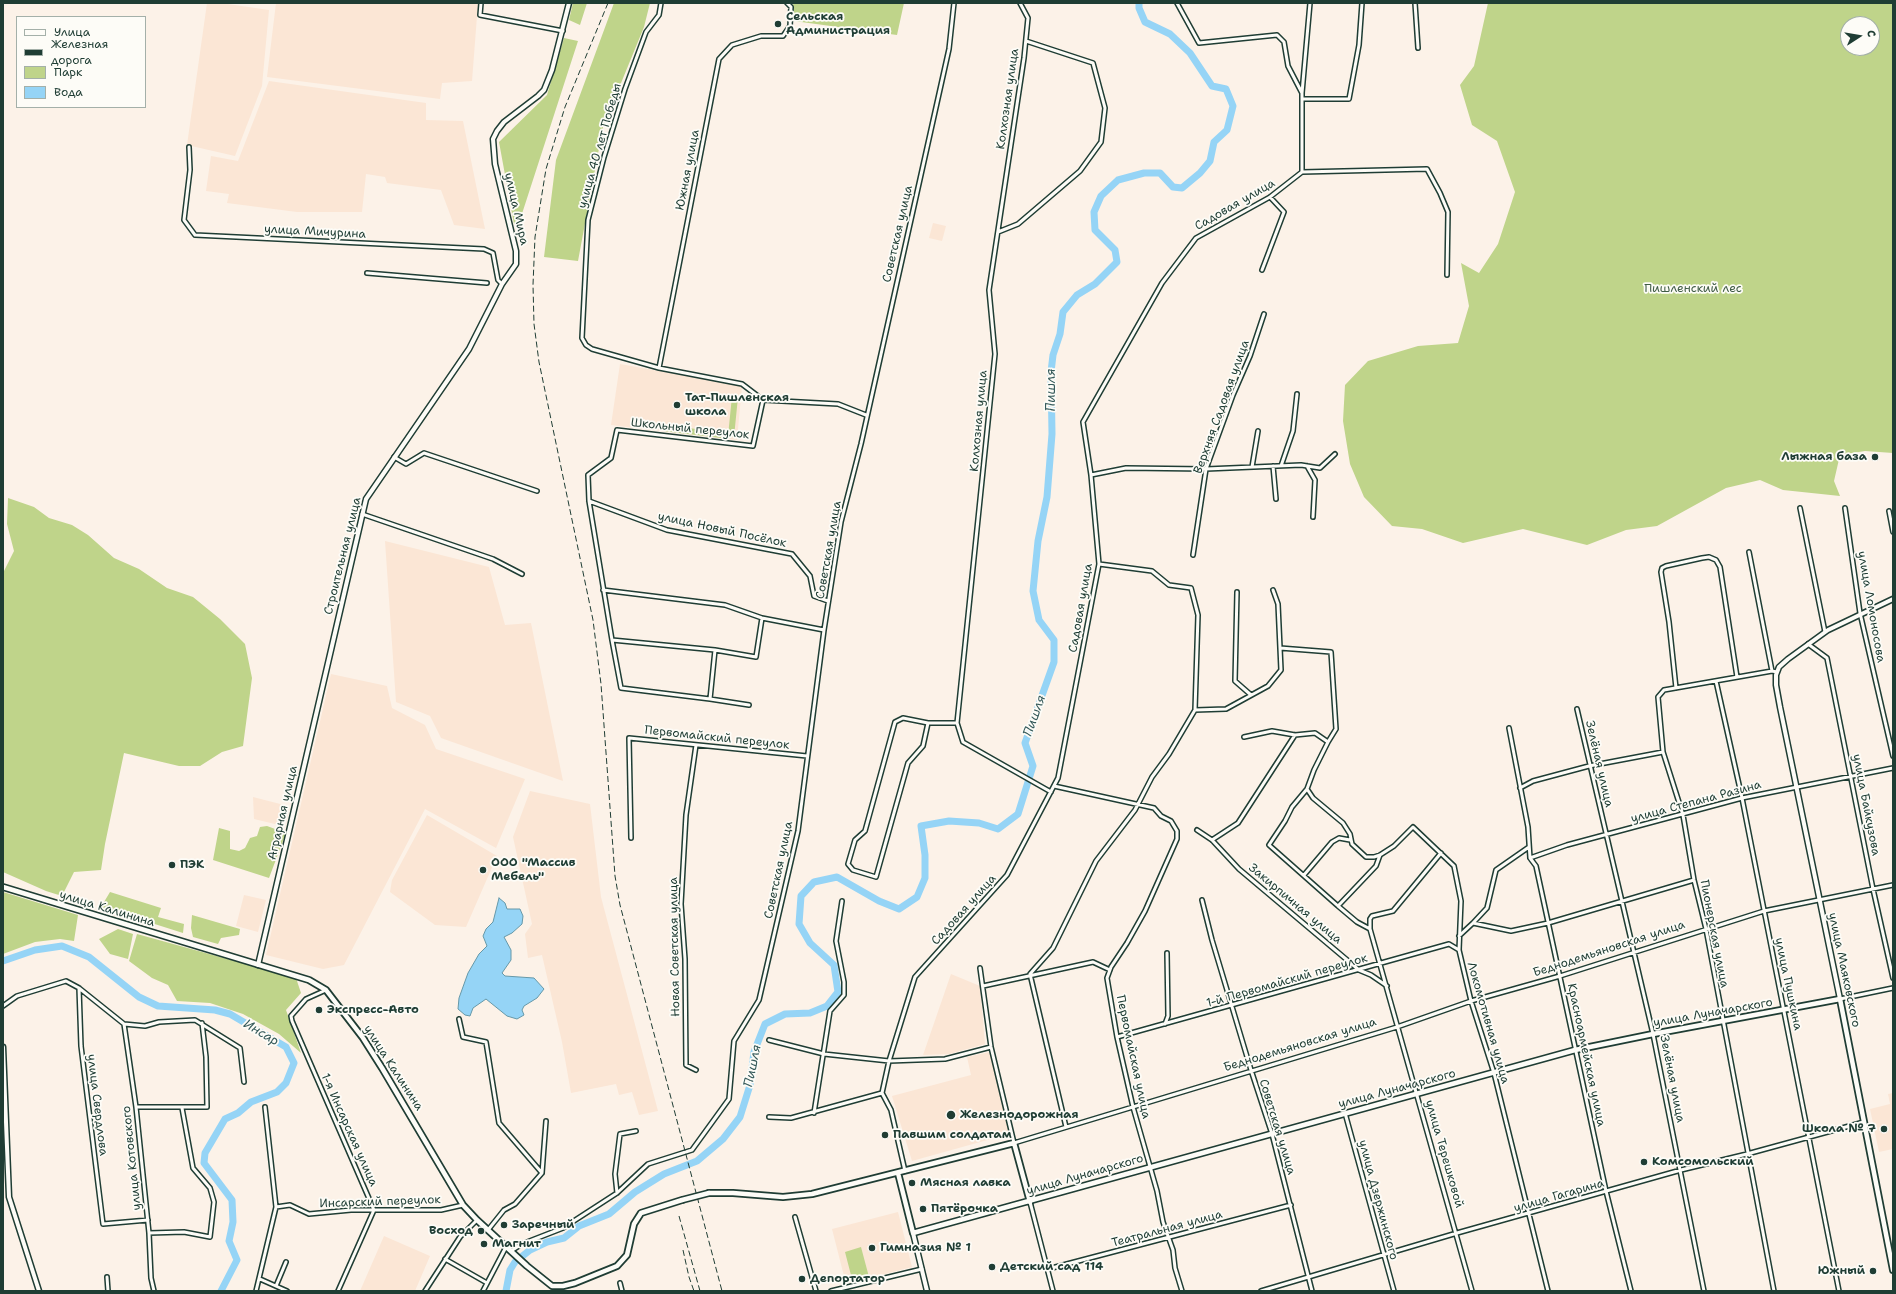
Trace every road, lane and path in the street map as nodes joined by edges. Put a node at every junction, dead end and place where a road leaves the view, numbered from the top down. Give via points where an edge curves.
1 (481, 3) edge
2 (569, 3) edge
3 (662, 3) edge
4 (787, 3) edge
5 (954, 3) edge
6 (1020, 3) edge
7 (1177, 3) edge
8 (1310, 3) edge
9 (1362, 3) edge
10 (1415, 3) edge
11 (562, 32) junction
12 (1026, 41) junction
13 (1418, 48) dead end
14 (1302, 93) junction
15 (1302, 99) junction
16 (189, 147) dead end
17 (1302, 172) junction
18 (1270, 197) junction
19 (998, 232) junction
20 (1262, 270) dead end
21 (367, 273) dead end
22 (1447, 275) dead end
23 (487, 283) dead end
24 (502, 284) junction
25 (1264, 314) dead end
26 (659, 368) junction
27 (1297, 394) dead end
28 (763, 400) junction
29 (866, 415) junction
30 (1258, 431) dead end
31 (1335, 454) dead end
32 (394, 457) junction
33 (1273, 466) junction
34 (1280, 466) junction
35 (1307, 466) junction
36 (1252, 467) junction
37 (1206, 469) junction
38 (1091, 475) junction
39 (537, 491) dead end
40 (1276, 499) dead end
41 (589, 501) junction
42 (1800, 508) dead end
43 (1845, 508) dead end
44 (1889, 511) dead end
45 (362, 514) junction
46 (1313, 517) dead end
47 (1893, 532) edge
48 (1749, 552) dead end
49 (1193, 555) dead end
50 (1100, 564) junction
51 (522, 574) dead end
52 (603, 590) junction
53 (1273, 590) dead end
54 (1237, 592) dead end
55 (1893, 599) edge
56 (828, 601) junction
57 (1860, 613) junction
58 (762, 618) junction
59 (824, 630) junction
60 (1825, 632) junction
61 (612, 640) junction
62 (1808, 644) junction
63 (1280, 648) junction
64 (715, 650) junction
65 (327, 666) joint
66 (1772, 670) junction
67 (1777, 673) junction
68 (1737, 677) junction
69 (1716, 681) junction
70 (1676, 688) junction
71 (1251, 695) junction
72 (710, 699) junction
73 (749, 705) dead end
74 (1195, 710) junction
75 (1577, 710) dead end
76 (928, 723) junction
77 (957, 723) junction
78 (1509, 728) dead end
79 (1294, 735) junction
80 (1244, 737) dead end
81 (1328, 742) junction
82 (696, 745) junction
83 (1663, 752) junction
84 (807, 756) junction
85 (1893, 756) edge
86 (1590, 766) junction
87 (1893, 768) edge
88 (1851, 777) junction
89 (1054, 786) junction
90 (1520, 788) junction
91 (1796, 788) junction
92 (1308, 789) junction
93 (1051, 792) junction
94 (1742, 798) junction
95 (1139, 805) junction
96 (1683, 815) junction
97 (1197, 830) dead end
98 (1606, 835) junction
99 (631, 838) dead end
100 (1212, 840) junction
101 (1350, 840) junction
102 (1529, 847) junction
103 (1441, 852) junction
104 (1380, 855) junction
105 (1530, 858) junction
106 (1304, 875) junction
107 (1694, 880) junction
108 (1893, 885) edge
109 (3, 888) edge
110 (1873, 889) junction
111 (1202, 900) dead end
112 (1621, 900) junction
113 (1819, 900) junction
114 (842, 901) dead end
115 (1338, 906) junction
116 (1764, 911) junction
117 (1473, 923) junction
118 (1548, 923) junction
119 (1706, 928) junction
120 (1370, 929) junction
121 (1459, 936) junction
122 (1459, 950) junction
123 (1633, 951) junction
124 (1167, 953) dead end
125 (1381, 964) junction
126 (258, 965) junction
127 (980, 968) dead end
128 (1110, 970) junction
129 (1359, 970) junction
130 (1031, 976) junction
131 (1560, 976) junction
132 (1893, 978) edge
133 (983, 986) junction
134 (1387, 986) junction
135 (79, 988) junction
136 (1893, 988) edge
137 (326, 990) junction
138 (1840, 999) junction
139 (1471, 1001) junction
140 (1231, 1005) junction
141 (3, 1006) edge
142 (1784, 1010) junction
143 (459, 1019) dead end
144 (1722, 1021) junction
145 (202, 1023) junction
146 (124, 1024) junction
147 (1165, 1024) junction
148 (1397, 1027) junction
149 (1653, 1034) junction
150 (1118, 1037) junction
151 (769, 1040) dead end
152 (3, 1047) edge
153 (991, 1047) junction
154 (1575, 1050) junction
155 (824, 1054) junction
156 (889, 1061) junction
157 (696, 1070) dead end
158 (1251, 1070) junction
159 (1494, 1073) junction
160 (244, 1082) dead end
161 (882, 1093) junction
162 (1417, 1094) junction
163 (136, 1107) junction
164 (1133, 1107) junction
165 (182, 1108) junction
166 (265, 1108) dead end
167 (814, 1113) junction
168 (1345, 1113) junction
169 (769, 1117) dead end
170 (546, 1121) dead end
171 (1864, 1122) junction
172 (1066, 1127) junction
173 (636, 1131) dead end
174 (1272, 1134) junction
175 (1810, 1136) junction
176 (1014, 1143) junction
177 (1747, 1154) junction
178 (1150, 1167) junction
179 (1681, 1170) junction
180 (905, 1171) junction
181 (542, 1173) junction
182 (898, 1173) junction
183 (1606, 1191) junction
184 (617, 1193) junction
185 (1030, 1202) junction
186 (463, 1205) junction
187 (1291, 1205) junction
188 (276, 1207) junction
189 (374, 1210) junction
190 (1528, 1214) junction
191 (794, 1217) dead end
192 (148, 1220) junction
193 (477, 1220) junction
194 (488, 1230) junction
195 (913, 1232) junction
196 (149, 1233) junction
197 (1457, 1233) junction
198 (1168, 1238) junction
199 (506, 1246) junction
200 (513, 1253) junction
201 (1384, 1255) junction
202 (445, 1259) junction
203 (286, 1262) dead end
204 (922, 1269) junction
205 (1048, 1269) junction
206 (1893, 1270) edge
207 (107, 1277) dead end
208 (1308, 1277) junction
209 (260, 1279) junction
210 (487, 1283) junction
211 (620, 1283) dead end
212 (276, 1286) junction
213 (552, 1288) edge
214 (815, 1290) edge
215 (39, 1291) edge
216 (108, 1291) edge
217 (154, 1291) edge
218 (256, 1291) edge
219 (287, 1291) edge
220 (338, 1291) edge
221 (425, 1291) edge
222 (482, 1291) edge
223 (622, 1291) edge
224 (832, 1291) edge
225 (927, 1291) edge
226 (1053, 1291) edge
227 (1182, 1291) edge
228 (1261, 1291) edge
229 (1312, 1291) edge
230 (1394, 1291) edge
231 (1472, 1291) edge
232 (1548, 1291) edge
233 (1631, 1291) edge
234 (1704, 1291) edge
235 (1774, 1291) edge
236 (1839, 1291) edge

1 - 11 street via 480,15
2 - 11 street, улица Мира
3 - 26 street, улица 40 лет Победы via 659,15 646,32 625,89 588,220 582,338 592,349
4 - 26 street, Южная улица via 791,7 790,26 783,36 761,36 732,45 719,59
5 - 29 street, Советская улица via 949,49
6 - 12 street, Колхозная улица via 1028,18
7 - 14 street via 1199,43 1277,35 1284,42 1288,66
8 - 14 street
9 - 15 street via 1359,45 1349,99
10 - 13 street
11 - 24 street, улица Мира via 544,90 504,122 493,139 495,164 516,251 516,264
12 - 19 street, Колхозная улица
12 - 19 street via 1093,63 1105,108 1101,142 1080,171 1018,224
14 - 15 street
15 - 17 street
16 - 24 street, улица Мичурина via 190,170 184,220 195,235 484,249 493,253 498,280
17 - 18 street, Садовая улица
17 - 22 street via 1427,170 1448,212
18 - 20 street via 1284,212
18 - 38 street, Садовая улица via 1196,238 1162,283 1084,422
19 - 77 street, Колхозная улица via 989,290 995,354
21 - 23 street
24 - 32 street, улица Мира via 469,350
25 - 37 street, Верхняя Садовая улица
26 - 28 street, улица 40 лет Победы via 742,384
27 - 34 street via 1293,431
28 - 29 street via 838,404
28 - 41 street, Школьный переулок via 753,446 617,430 611,458 588,475
29 - 56 street, Советская улица via 841,522
30 - 36 street
31 - 35 street via 1320,468
32 - 39 street via 406,464 424,453
32 - 45 street, Строительная улица via 366,499
33 - 34 street
33 - 36 street
33 - 40 street
34 - 35 street
35 - 46 street via 1315,480
36 - 37 street
37 - 38 street via 1126,468
37 - 49 street, Верхняя Садовая улица
38 - 50 street, Садовая улица
41 - 52 street
41 - 56 street, улица Новый Посёлок via 666,530 792,554 810,576 814,596
42 - 60 street
43 - 57 street, улица Ломоносова
44 - 47 street
45 - 51 street via 493,559
45 - 65 street, Строительная улица
48 - 66 street
50 - 74 street via 1152,571 1169,585 1191,588 1198,615
50 - 89 street, Садовая улица via 1058,778
52 - 58 street via 725,605
52 - 61 street
53 - 63 street via 1278,604
54 - 71 street via 1235,681
55 - 57 street
56 - 59 street, Советская улица
57 - 60 street
57 - 85 street, улица Ломоносова
58 - 59 street
58 - 64 street via 756,657
59 - 84 street, Советская улица
60 - 62 street
61 - 64 street
61 - 72 street via 621,688
62 - 67 street via 1779,667
62 - 88 street, улица Байкузова via 1827,658
63 - 71 street via 1281,670 1268,686
63 - 81 street via 1330,652 1336,729
64 - 72 street
65 - 126 street, Аграрная улица
66 - 67 street
66 - 68 street, Пионерская улица
67 - 91 street, улица Маяковского via 1776,685
68 - 69 street, Пионерская улица
68 - 70 street via 1720,567 1716,560 1702,558 1662,568 1661,572
69 - 70 street, Пионерская улица
69 - 94 street, улица Пушкина
70 - 83 street, Пионерская улица via 1664,690 1658,697
71 - 74 street via 1226,709
72 - 73 street
74 - 95 street via 1152,777
75 - 86 street, Зелёная улица
76 - 76 street via 923,746 908,763 876,877 853,870 848,864 855,840 865,831 895,722 903,718
76 - 77 street
77 - 93 street, Колхозная улица via 963,742
78 - 90 street, Красноармейская улица
79 - 80 street via 1272,731
79 - 81 street via 1315,733
79 - 100 street via 1238,823
81 - 92 street
82 - 84 street, Первомайский переулок
82 - 99 street, Первомайский переулок via 629,738
82 - 157 street, Новая Советская улица via 686,815 682,904 686,1065
83 - 86 street
83 - 96 street, Пионерская улица
84 - 184 street, Советская улица via 798,831 759,1000 734,1041 729,1099 692,1150 648,1164
86 - 90 street via 1533,780
86 - 98 street, Зелёная улица
87 - 88 street, улица Степана Разина
88 - 91 street, улица Степана Разина
88 - 110 street, улица Байкузова
89 - 93 street, Садовая улица
89 - 95 street
90 - 102 street, Красноармейская улица via 1528,827
91 - 94 street, улица Степана Разина
91 - 113 street, улица Маяковского
92 - 101 street via 1313,798 1343,823 1350,834
92 - 106 street via 1292,808 1269,845
93 - 156 street, Садовая улица via 1007,875 915,977
94 - 96 street, улица Степана Разина
94 - 116 street, улица Пушкина
95 - 128 street, Первомайская улица via 1154,808 1161,816 1172,821 1178,832 1177,839 1144,911
95 - 130 street via 1096,861 1053,948 1030,974
96 - 98 street, улица Степана Разина
96 - 107 street, Пионерская улица
97 - 100 street, Закирпичная улица
98 - 105 street, улица Степана Разина
98 - 112 street, Зелёная улица
100 - 129 street, Закирпичная улица via 1239,869
101 - 104 street via 1366,857
101 - 106 street via 1339,838 1332,842
102 - 105 street, Красноармейская улица
102 - 117 street via 1496,870 1487,908
103 - 104 street, Локомотивная улица via 1413,827 1394,846
103 - 120 street via 1393,911 1372,916
103 - 121 street, Локомотивная улица via 1454,866 1461,901
104 - 115 street via 1376,866
105 - 118 street, Красноармейская улица via 1536,866
106 - 115 street
107 - 112 street
107 - 119 street, Пионерская улица
108 - 110 street, Беднодемьяновская улица
109 - 126 main road, улица Калинина
110 - 113 street, Беднодемьяновская улица
110 - 132 street, улица Байкузова
111 - 140 street, Советская улица
112 - 118 street
112 - 123 street, Зелёная улица
113 - 116 street, Беднодемьяновская улица
113 - 138 street, улица Маяковского
114 - 155 street via 836,941 844,995 830,1011
115 - 120 street
116 - 119 street, Беднодемьяновская улица
116 - 142 street, улица Пушкина
117 - 118 street via 1511,931
117 - 121 street
118 - 131 street, Красноармейская улица
119 - 123 street, Беднодемьяновская улица
119 - 144 street, Пионерская улица
120 - 125 street, улица Терешковой
121 - 122 street, Локомотивная улица
122 - 125 street, 1-й Первомайский переулок via 1448,944
122 - 139 street, Локомотивная улица
123 - 131 street, Беднодемьяновская улица
123 - 149 street, Зелёная улица
124 - 147 street via 1168,1016
125 - 129 street, 1-й Первомайский переулок
125 - 134 street, улица Терешковой
126 - 137 main road, улица Калинина via 309,980
127 - 133 street
128 - 130 street via 1093,962
128 - 150 street, Первомайская улица via 1107,978
129 - 134 street, Закирпичная улица
129 - 140 street, 1-й Первомайский переулок
130 - 133 street
130 - 172 street
131 - 139 street, Беднодемьяновская улица
131 - 154 street, Красноармейская улица
133 - 153 street
134 - 148 street, улица Терешковой
135 - 141 street via 66,981 17,996
135 - 146 street
135 - 192 street, улица Свердлова via 81,1046 103,1224
136 - 138 street, улица Луначарского
137 - 186 main road, улица Калинина via 363,1038
137 - 189 street, 1-я Инсарская улица via 306,999 291,1016 292,1021
138 - 142 main road, улица Луначарского
138 - 171 main road, улица Маяковского
139 - 148 street, Беднодемьяновская улица
139 - 159 street, Локомотивная улица
140 - 147 street, 1-й Первомайский переулок
140 - 158 street, Советская улица
142 - 144 main road, улица Луначарского
142 - 175 street, улица Пушкина
143 - 181 street via 463,1038 486,1042 499,1123
144 - 149 main road, улица Луначарского
144 - 177 street, Пионерская улица
145 - 146 street via 184,1020 145,1026
145 - 160 street via 240,1048
145 - 165 street via 207,1107
146 - 163 street, улица Котовского
147 - 150 street, 1-й Первомайский переулок
148 - 158 street, Беднодемьяновская улица
148 - 162 street, улица Терешковой
149 - 154 main road, улица Луначарского
149 - 179 street, Зелёная улица
150 - 164 street, Первомайская улица
151 - 155 street
152 - 215 street via 9,1197
153 - 156 street via 945,1059
153 - 176 street
154 - 159 main road, улица Луначарского
154 - 183 street, Красноармейская улица
155 - 156 street
155 - 167 street
156 - 161 street, Садовая улица
158 - 164 street, Беднодемьяновская улица
158 - 174 street, Советская улица
159 - 162 main road, улица Луначарского
159 - 190 street, Локомотивная улица
161 - 167 street
161 - 180 street via 891,1110
162 - 168 main road, улица Луначарского
162 - 197 street, улица Терешковой
163 - 165 street
163 - 192 street, улица Котовского
164 - 172 street, Беднодемьяновская улица
164 - 178 street, Первомайская улица
165 - 196 street via 193,1168 210,1188 214,1202 210,1237 184,1232
166 - 188 street
167 - 169 street via 791,1118
168 - 174 main road, улица Луначарского
168 - 201 street, улица Дзержинского
170 - 181 street
171 - 175 street, улица Гагарина
171 - 206 main road, улица Маяковского
172 - 176 street, Беднодемьяновская улица
173 - 184 street via 620,1134 615,1174
174 - 178 main road, улица Луначарского
174 - 187 street, Советская улица
175 - 177 street, улица Гагарина
175 - 236 street, улица Пушкина
176 - 180 main road, Беднодемьяновская улица
176 - 185 main road
177 - 179 street, улица Гагарина
177 - 235 street, Пионерская улица
178 - 185 main road, улица Луначарского
178 - 198 street, Первомайская улица
179 - 183 street, улица Гагарина
179 - 234 street, Зелёная улица
180 - 182 main road, Беднодемьяновская улица
181 - 194 street via 515,1204 504,1210
182 - 195 main road
182 - 213 main road, Беднодемьяновская улица, bridge via 806,1195 782,1197 709,1193 641,1213 634,1224 627,1255 617,1266 575,1283
183 - 190 street, улица Гагарина
183 - 233 street, Красноармейская улица
184 - 200 street via 563,1228 522,1244
185 - 195 main road, улица Луначарского
185 - 205 street
186 - 189 street, Инсарский переулок via 441,1210
186 - 193 main road, улица Калинина
187 - 198 street, Театральная улица
187 - 208 street, Советская улица
188 - 189 street, Инсарский переулок via 290,1205 309,1214
188 - 209 street
189 - 220 street
190 - 197 street, улица Гагарина
190 - 232 street, Локомотивная улица
191 - 214 street
192 - 196 street, улица Котовского
193 - 194 main road, улица Калинина
193 - 202 street via 460,1237
194 - 199 main road, улица Калинина
195 - 204 street
196 - 217 street, улица Котовского
197 - 201 street, улица Гагарина
197 - 231 street, улица Терешковой
198 - 205 street, Театральная улица
198 - 227 street, Первомайская улица via 1174,1250 1175,1268
199 - 200 main road, улица Калинина
199 - 210 street
200 - 213 main road, улица Калинина
201 - 208 street, улица Гагарина
201 - 230 street, улица Дзержинского
202 - 210 street
202 - 221 street
203 - 212 street
204 - 224 street
204 - 225 street
205 - 226 street
207 - 216 street
208 - 228 street, улица Гагарина
208 - 229 street, Советская улица
209 - 212 street
209 - 218 street
210 - 222 street
211 - 223 street
212 - 219 street

